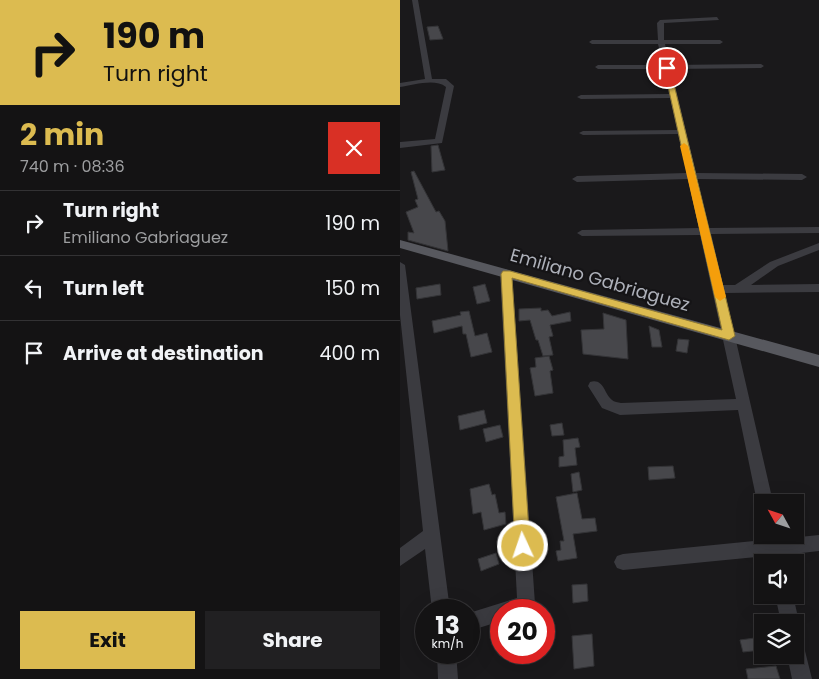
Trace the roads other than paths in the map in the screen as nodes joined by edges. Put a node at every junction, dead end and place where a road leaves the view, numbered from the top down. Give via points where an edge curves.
1 (415, 0) edge
2 (717, 19) dead end
3 (592, 42) dead end
4 (661, 42) junction
5 (720, 42) dead end
6 (761, 66) dead end
7 (598, 67) dead end
8 (667, 68) junction
9 (429, 81) junction
10 (400, 85) edge
11 (674, 96) junction
12 (581, 97) dead end
13 (681, 132) junction
14 (582, 133) dead end
15 (400, 145) edge
16 (692, 176) junction
17 (802, 177) dead end
18 (577, 179) dead end
19 (819, 230) edge
20 (705, 231) junction
21 (582, 233) dead end
22 (400, 244) edge
23 (819, 246) edge
24 (400, 265) edge
25 (506, 274) junction
26 (819, 288) edge
27 (718, 289) junction
28 (737, 289) junction
29 (729, 336) junction
30 (404, 343) edge
31 (819, 361) edge
32 (595, 386) dead end
33 (744, 404) junction
34 (762, 494) edge
35 (431, 535) junction
36 (819, 543) edge
37 (774, 548) edge
38 (400, 558) edge
39 (622, 562) dead end
40 (440, 599) edge
41 (526, 599) edge
42 (447, 664) edge
43 (799, 664) edge
44 (448, 679) edge
45 (802, 679) edge

1 - 9 street
2 - 4 street via 662,21
3 - 4 street
4 - 5 street
4 - 8 street
6 - 8 street
7 - 8 street
8 - 11 street
9 - 10 street
9 - 15 street via 443,81 450,86 439,141
11 - 12 street
11 - 13 street
13 - 14 street
13 - 16 street
16 - 17 street
16 - 18 street
16 - 20 street
19 - 20 street
20 - 21 street
20 - 27 street
22 - 25 main road, Emiliano Gabriaguez
23 - 28 street via 774,264
24 - 30 street
25 - 29 main road, Emiliano Gabriaguez
25 - 41 street
26 - 28 street
27 - 28 street
27 - 29 street
29 - 31 main road, Emiliano Gabriaguez
29 - 33 street
30 - 35 street
32 - 33 street via 607,404 620,409
33 - 34 street
35 - 38 street
35 - 40 street
36 - 37 street
37 - 39 street
42 - 44 street
43 - 45 street

